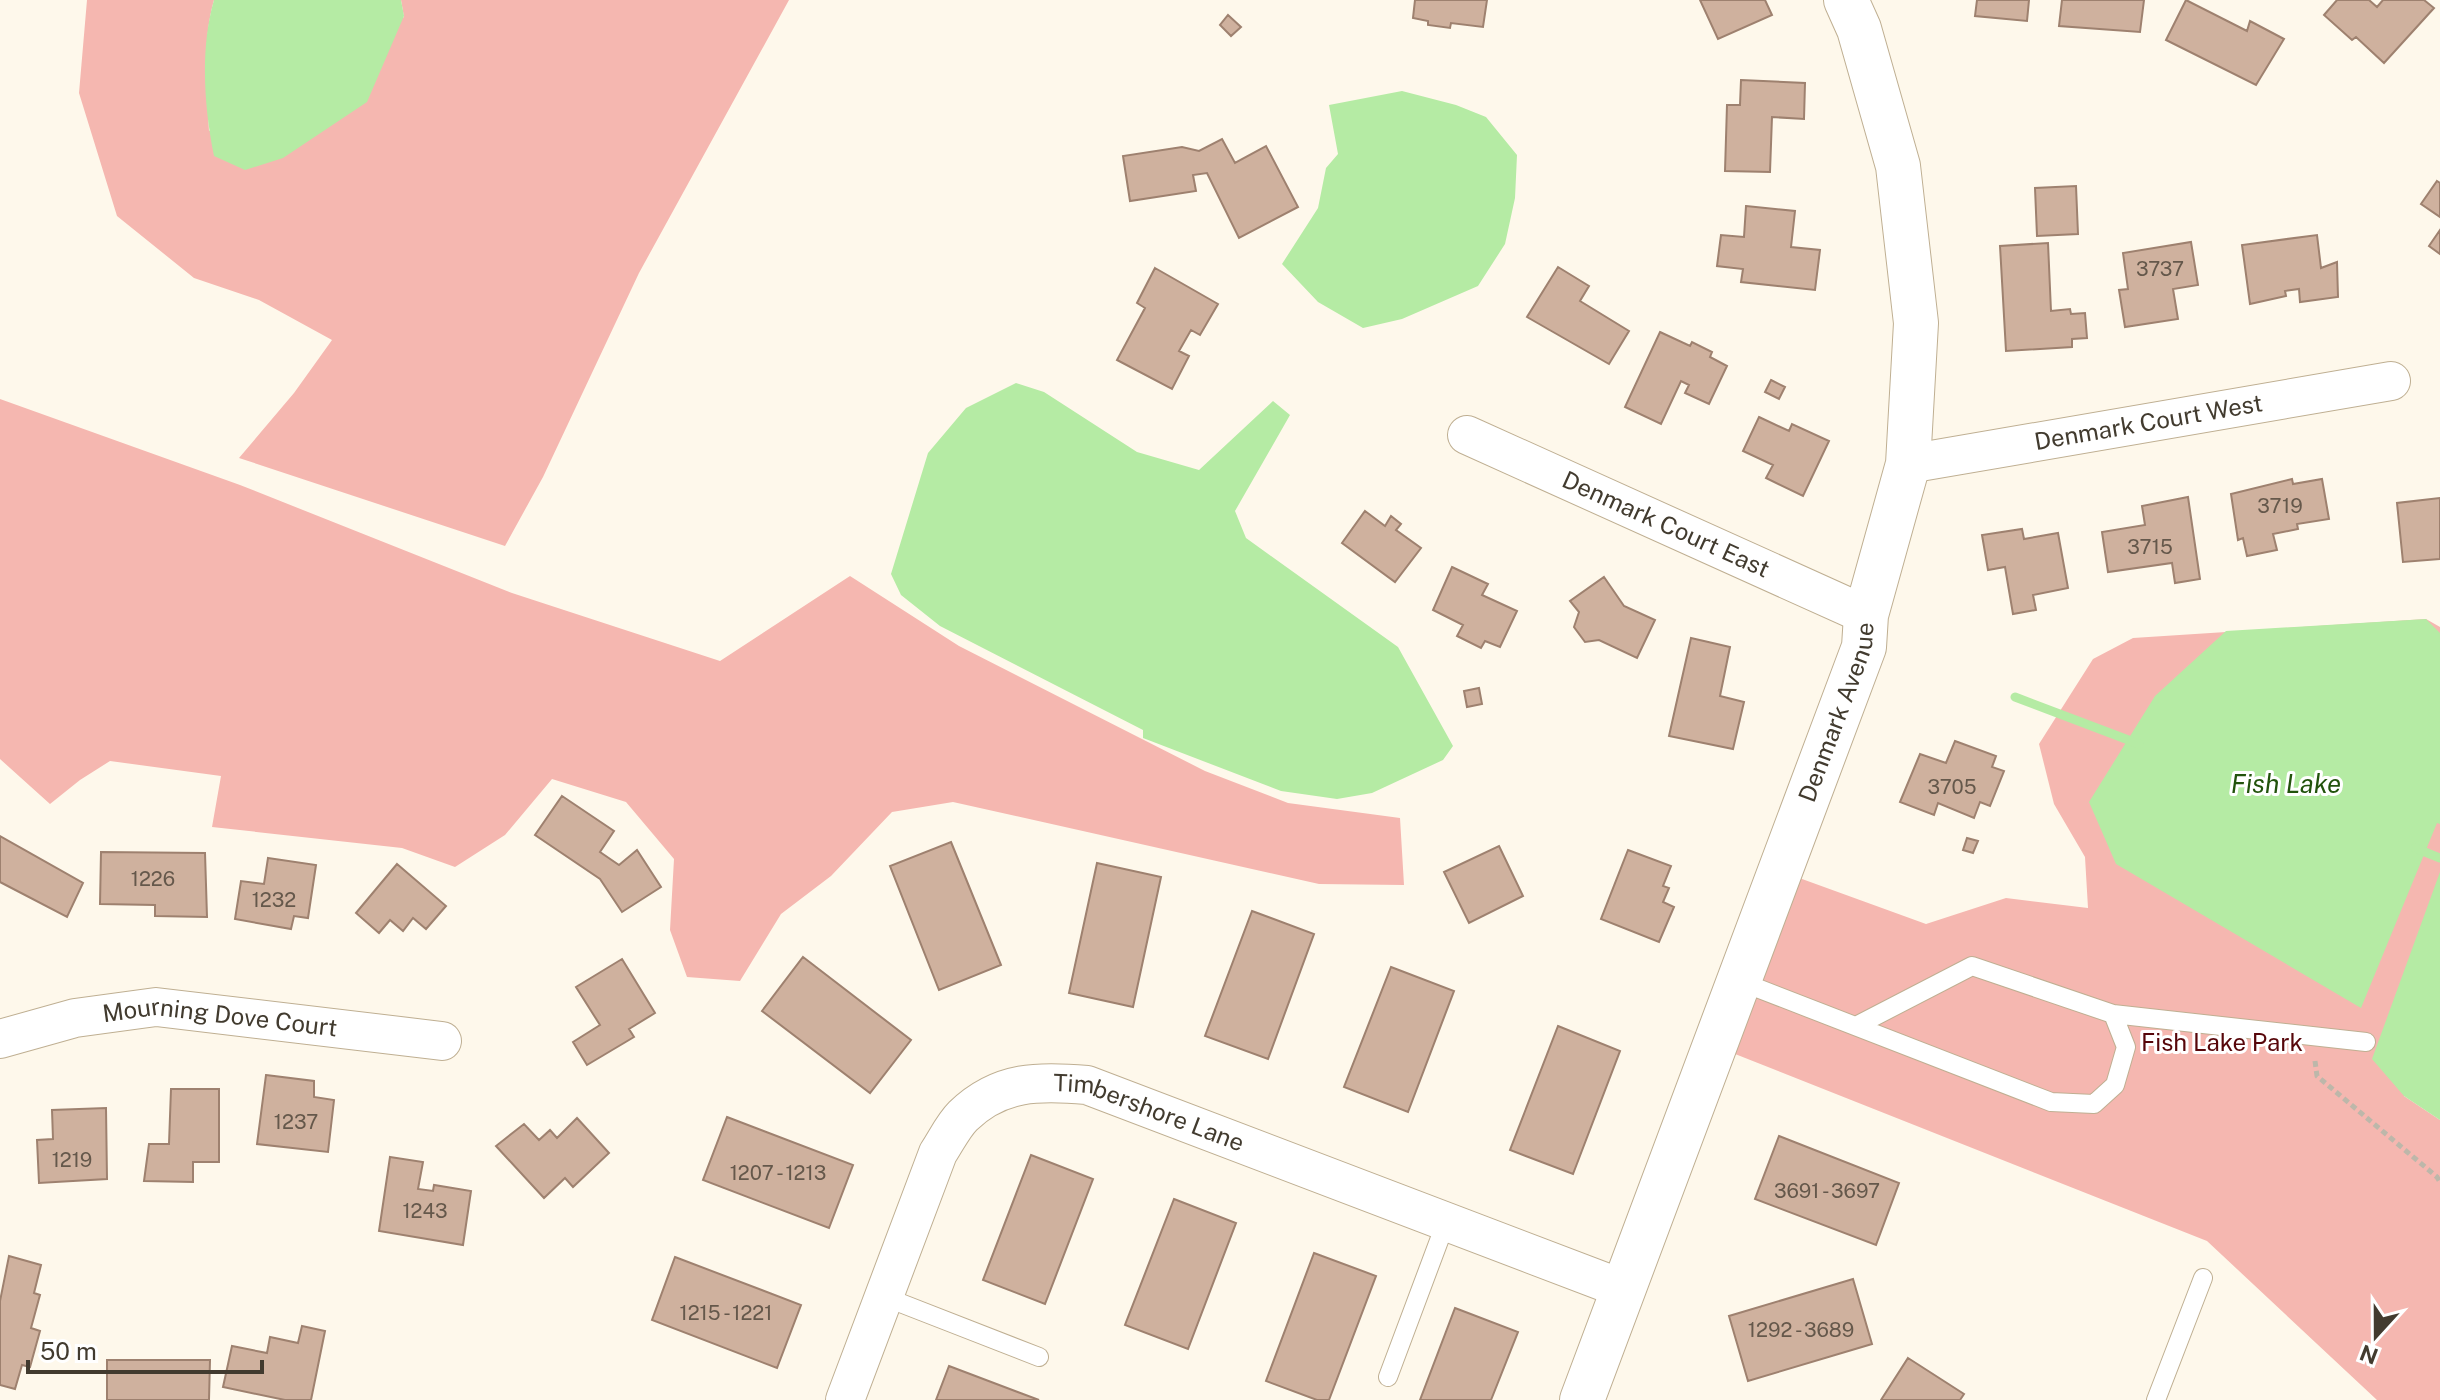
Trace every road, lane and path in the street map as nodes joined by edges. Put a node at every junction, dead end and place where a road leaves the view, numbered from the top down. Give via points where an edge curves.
1 (1846, 0) edge
2 (2391, 381) dead end
3 (1467, 435) dead end
4 (1908, 464) junction
5 (1866, 615) junction
6 (1739, 981) junction
7 (2113, 1014) junction
8 (1856, 1026) junction
9 (2311, 1036) junction
10 (0, 1039) edge
11 (442, 1041) dead end
12 (2366, 1042) dead end
13 (2440, 1182) edge
14 (1446, 1222) junction
15 (2203, 1278) dead end
16 (1623, 1289) junction
17 (885, 1297) junction
18 (1039, 1357) dead end
19 (1388, 1377) dead end
20 (845, 1400) edge
21 (1583, 1400) edge
22 (2156, 1400) edge

1 - 4 street, Denmark Avenue via 1898,166 1916,323
2 - 4 street, Denmark Court West
3 - 5 street, Denmark Court East
4 - 5 street, Denmark Avenue
5 - 6 street, Denmark Avenue via 1864,647
6 - 8 lane
6 - 16 street, Denmark Avenue
7 - 8 lane via 1972,966
7 - 8 lane via 2126,1047 2115,1085 2094,1104 2051,1102
7 - 9 lane
9 - 12 lane
9 - 13 path via 2317,1076
10 - 11 street, Mourning Dove Court via 75,1018 156,1007
14 - 16 street, Timbershore Lane
14 - 17 street, Timbershore Lane via 1087,1085 1044,1081 999,1091 963,1117 938,1153
14 - 19 lane
15 - 22 lane
16 - 21 street, Denmark Avenue
17 - 18 lane
17 - 20 street, Timbershore Lane

